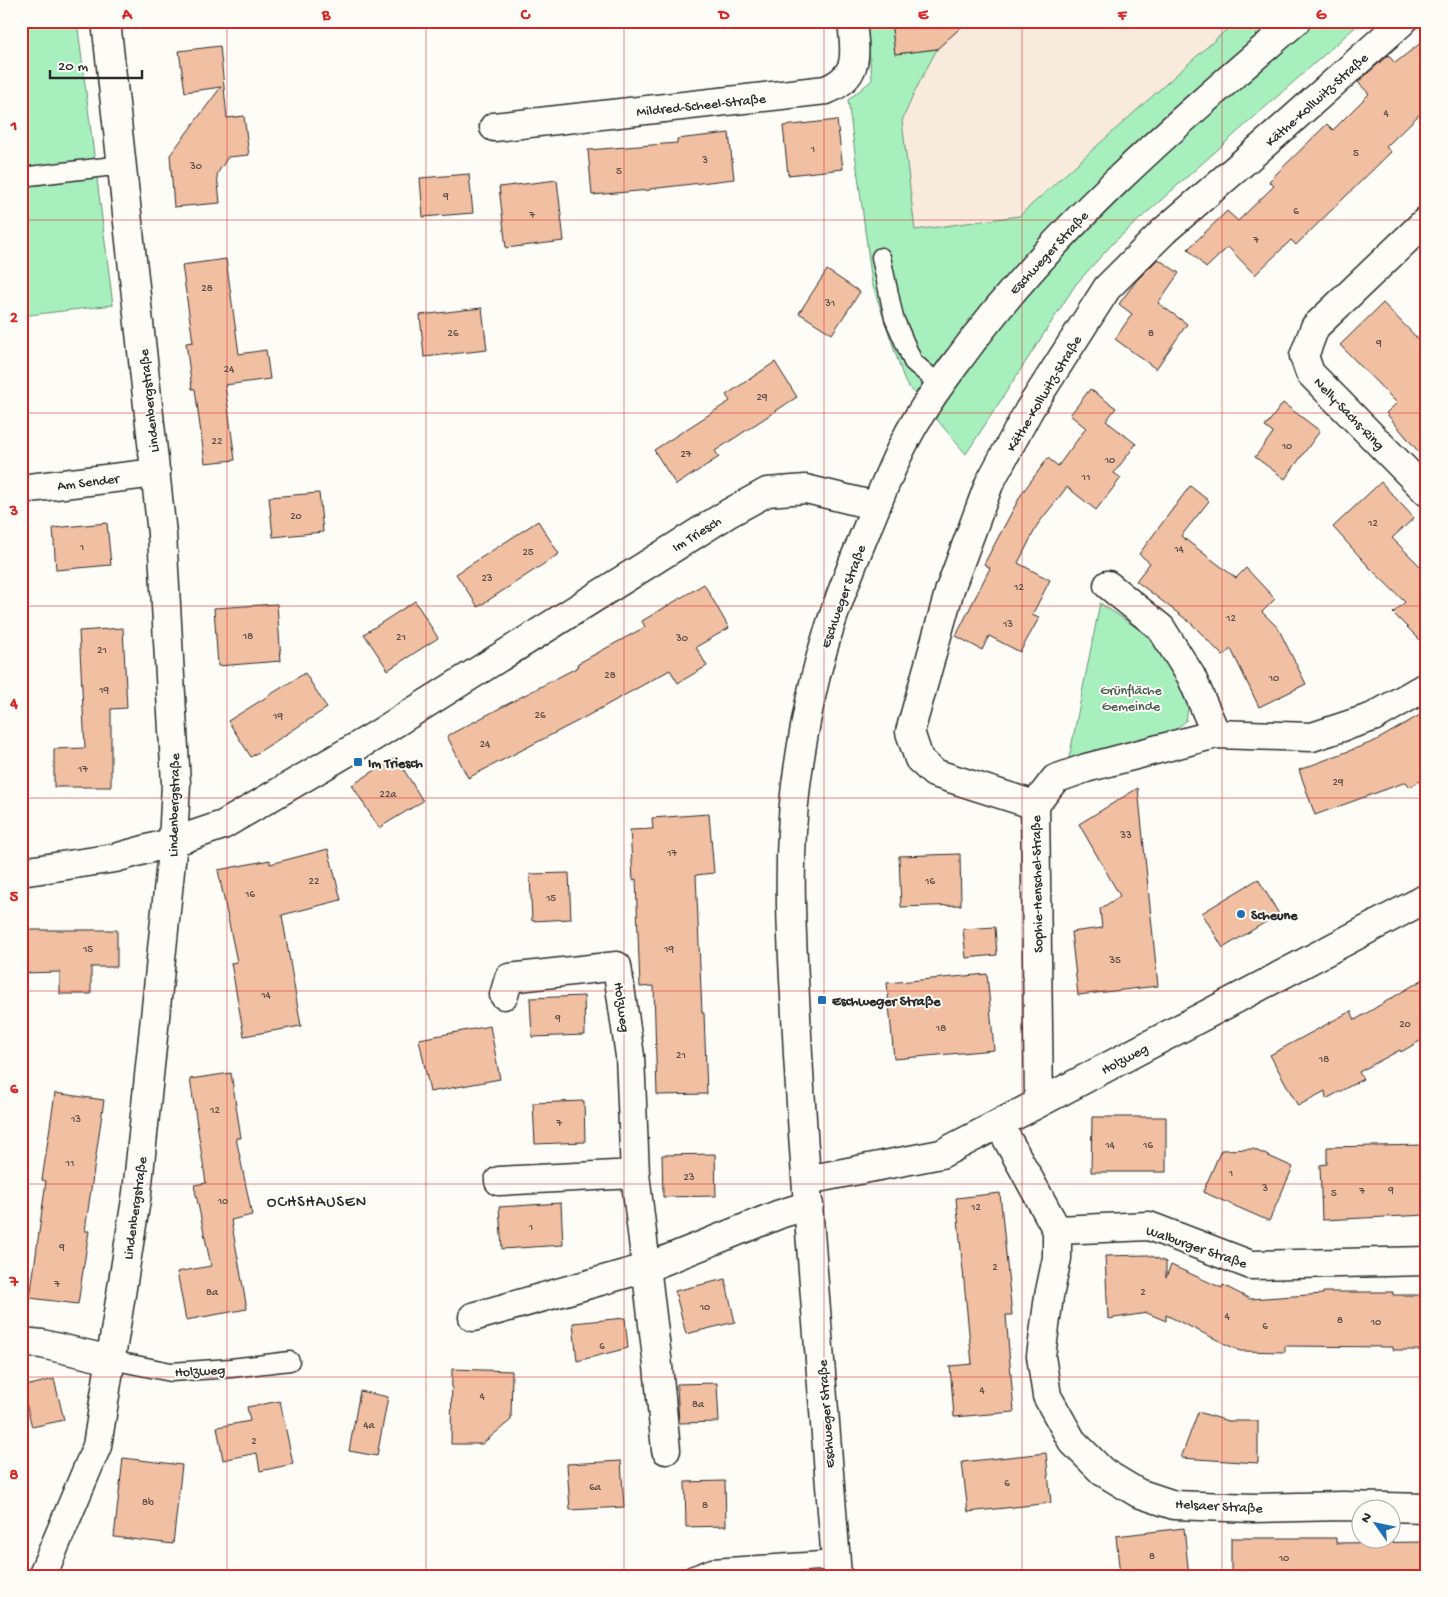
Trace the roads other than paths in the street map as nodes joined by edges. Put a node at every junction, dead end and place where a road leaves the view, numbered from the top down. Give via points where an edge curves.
1 (106, 21) edge
2 (852, 21) edge
3 (1403, 21) edge
4 (1288, 27) edge
5 (494, 127) dead end
6 (122, 164) junction
7 (21, 178) edge
8 (1427, 220) edge
9 (881, 257) dead end
10 (940, 386) junction
11 (156, 472) junction
12 (21, 489) edge
13 (1427, 492) edge
14 (876, 506) junction
15 (1108, 585) dead end
16 (1427, 686) edge
17 (1216, 734) junction
18 (1035, 805) junction
19 (173, 842) junction
20 (21, 872) edge
21 (1427, 898) edge
22 (504, 995) dead end
23 (1039, 1103) junction
24 (999, 1124) junction
25 (635, 1174) junction
26 (499, 1181) dead end
27 (808, 1193) junction
28 (1057, 1230) junction
29 (1427, 1261) edge
30 (646, 1268) junction
31 (473, 1317) dead end
32 (21, 1342) edge
33 (111, 1360) junction
34 (290, 1360) dead end
35 (666, 1450) dead end
36 (1427, 1508) edge
37 (836, 1568) edge
38 (42, 1576) edge
39 (691, 1576) edge

1 - 6 street, Lindenbergstraße
2 - 5 street, Mildred-Scheel-Straße via 855,63 839,85 826,90
3 - 18 street, Käthe-Kollwitz-Straße via 1165,230 1107,288 1029,410 989,484 950,590 910,732 919,759 934,773
4 - 10 street, Eschweger Straße via 1081,214 988,319
6 - 7 lane
6 - 11 street, Lindenbergstraße
8 - 13 street, Nelly-Sachs-Ring via 1315,327 1304,356 1310,373
9 - 10 lane via 894,318 913,362
10 - 14 street, Eschweger Straße via 907,437
11 - 12 street, Am Sender
11 - 19 street, Lindenbergstraße via 176,784
14 - 19 street, Im Triesch via 806,489 767,492 373,737 223,825
14 - 27 street, Eschweger Straße via 823,648 807,716 796,791 790,905
15 - 17 street via 1160,628 1191,676
16 - 17 street, Sophie-Henschel-Straße via 1373,717 1312,737
17 - 18 street, Sophie-Henschel-Straße via 1054,779
18 - 23 street, Sophie-Henschel-Straße
19 - 20 street, Im Triesch via 114,858
19 - 33 street, Lindenbergstraße via 137,1193
21 - 23 street, Holzweg
22 - 25 street, Holzweg via 509,978 616,966 630,1056
23 - 24 street, Holzweg
24 - 27 street, Holzweg via 941,1154
24 - 28 street, Helsaer Straße
25 - 26 street
25 - 30 street, Holzweg
27 - 30 street, Holzweg via 780,1214
27 - 37 street, Eschweger Straße
28 - 29 street, Walburger Straße via 1149,1226 1251,1265
28 - 36 street, Helsaer Straße via 1057,1258 1041,1356 1047,1396 1072,1441 1103,1472 1138,1493 1174,1505
30 - 31 street, Holzweg
30 - 35 street, Holzweg
32 - 33 street
33 - 34 lane, Holzweg via 171,1372
33 - 38 street, Lindenbergstraße via 97,1446
37 - 39 lane via 712,1568

